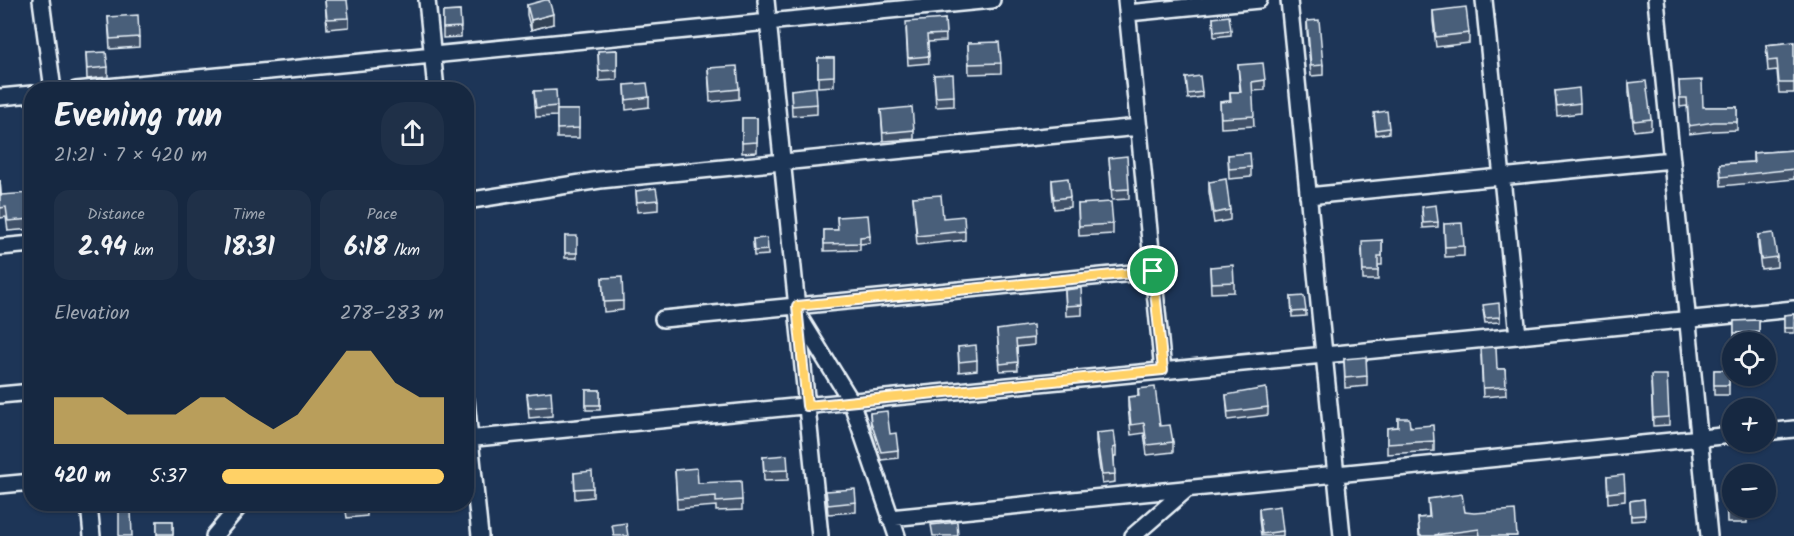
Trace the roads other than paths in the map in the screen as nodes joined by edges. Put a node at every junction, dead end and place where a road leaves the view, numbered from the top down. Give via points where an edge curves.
1 (41, 0) edge
2 (427, 0) edge
3 (766, 0) edge
4 (992, 0) edge
5 (1259, 0) edge
6 (1289, 0) edge
7 (1484, 0) edge
8 (1656, 0) edge
9 (1127, 7) edge
10 (768, 22) junction
11 (432, 55) junction
12 (52, 82) edge
13 (157, 82) edge
14 (435, 82) edge
15 (24, 95) edge
16 (0, 98) edge
17 (1139, 127) junction
18 (1672, 160) junction
19 (782, 162) junction
20 (1502, 177) junction
21 (1308, 196) junction
22 (474, 200) edge
23 (24, 245) edge
24 (0, 247) edge
25 (1153, 271) junction
26 (1794, 309) edge
27 (797, 310) junction
28 (663, 319) dead end
29 (1688, 319) junction
30 (1518, 336) junction
31 (1324, 355) junction
32 (1163, 370) junction
33 (24, 393) edge
34 (0, 395) edge
35 (851, 401) junction
36 (807, 406) junction
37 (1794, 429) edge
38 (1776, 431) edge
39 (1722, 436) edge
40 (474, 438) edge
41 (1700, 438) junction
42 (1336, 474) junction
43 (24, 483) edge
44 (0, 485) edge
45 (474, 488) edge
46 (1188, 489) junction
47 (90, 511) edge
48 (236, 511) edge
49 (890, 518) junction
50 (92, 536) edge
51 (214, 536) edge
52 (480, 536) edge
53 (820, 536) edge
54 (897, 536) edge
55 (1133, 536) edge
56 (1342, 536) edge
57 (1709, 536) edge

1 - 12 street
2 - 11 street
3 - 10 street
4 - 10 street
5 - 9 street
6 - 21 street
7 - 20 street
8 - 18 street
9 - 17 street
10 - 11 street
10 - 19 street
11 - 13 street
11 - 14 street
15 - 16 street
17 - 19 street
17 - 25 street
18 - 20 street
18 - 29 street
19 - 22 street via 600,180
19 - 27 street
20 - 21 street
20 - 30 street
21 - 31 street
23 - 24 street
25 - 27 street
25 - 32 street
26 - 29 street
27 - 28 street
27 - 35 street
27 - 36 street
29 - 30 street
29 - 41 street
30 - 31 street
31 - 32 street
31 - 42 street
32 - 35 street
33 - 34 street
35 - 36 street
35 - 49 street
36 - 40 street
36 - 53 street
37 - 38 street
39 - 41 street
41 - 42 street
41 - 57 street
42 - 46 street
42 - 56 street
43 - 44 street
45 - 52 street
46 - 49 street
46 - 55 street
47 - 50 street
48 - 51 street
49 - 54 street

